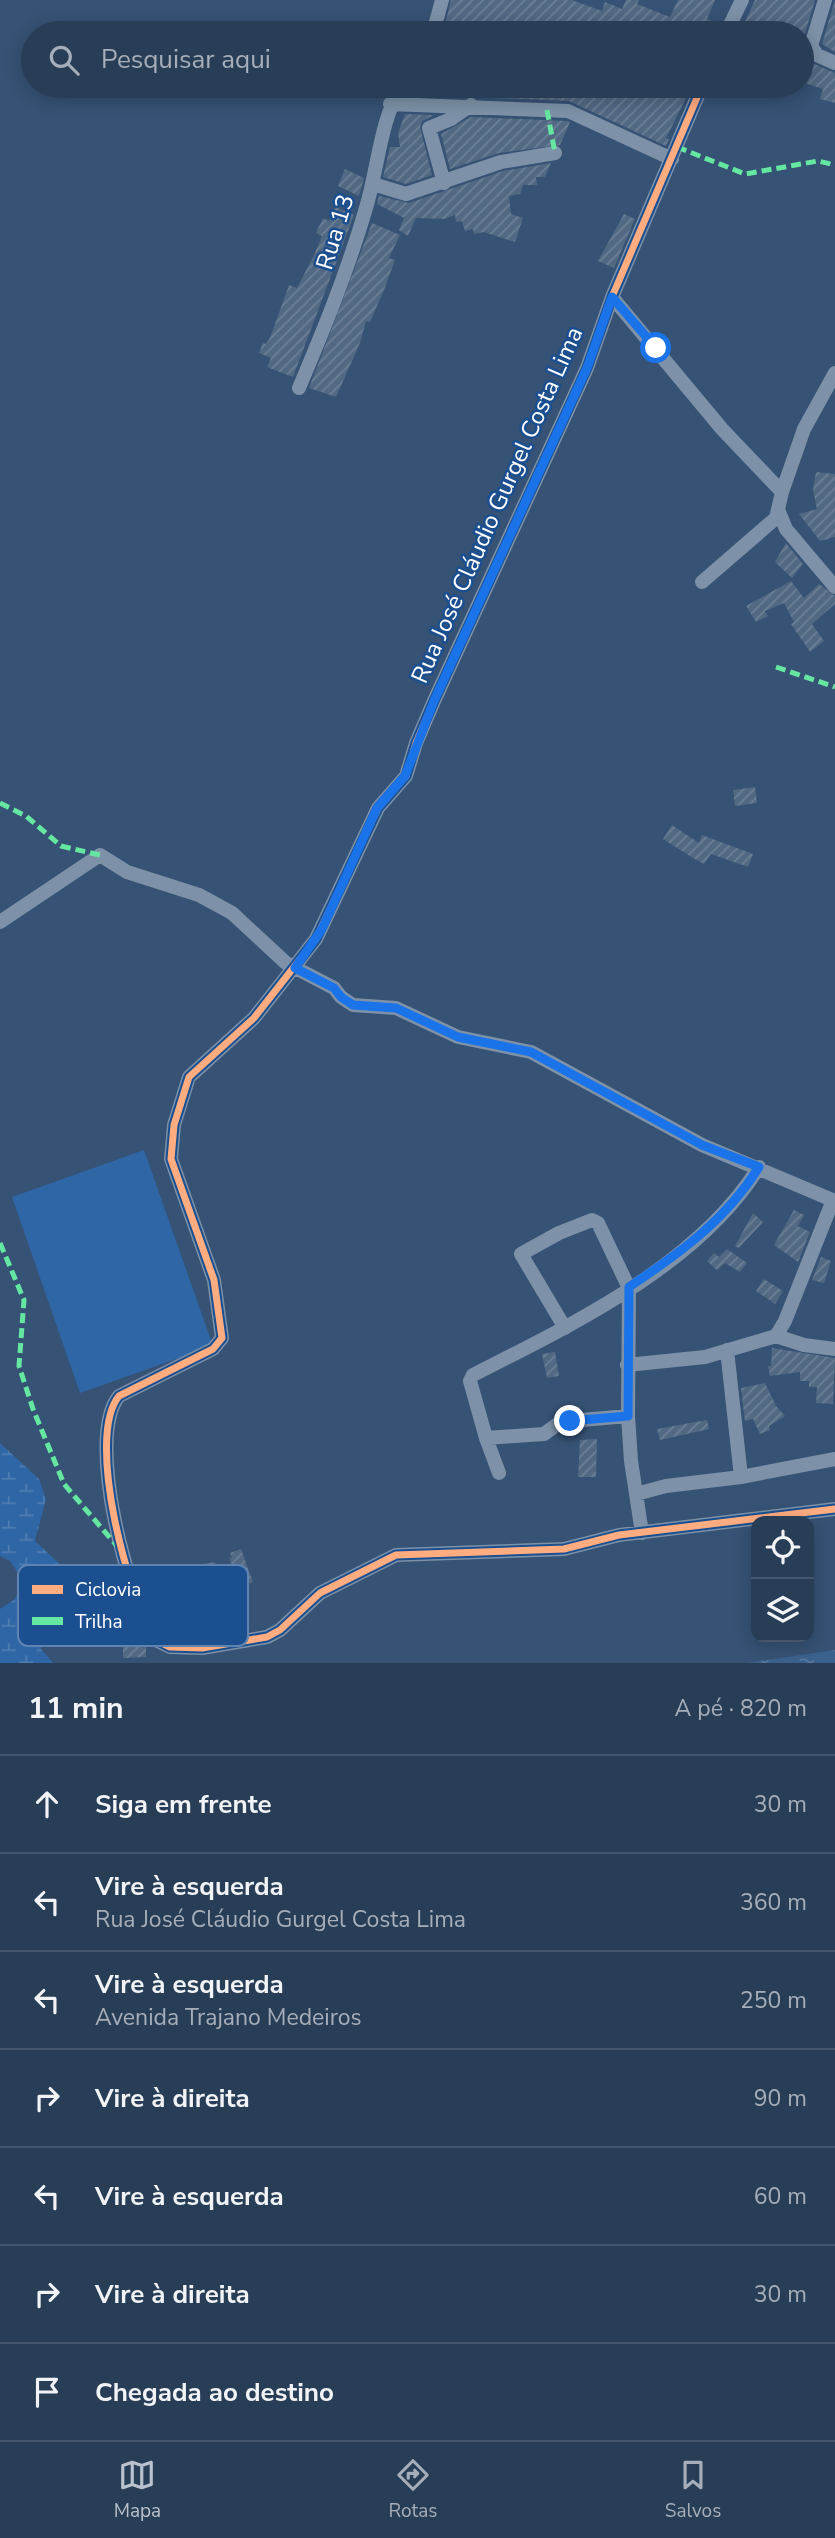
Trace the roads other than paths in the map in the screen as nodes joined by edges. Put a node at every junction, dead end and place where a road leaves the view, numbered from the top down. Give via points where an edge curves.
1 (442, 0) edge
2 (742, 0) edge
3 (825, 0) edge
4 (436, 21) edge
5 (732, 21) edge
6 (814, 36) edge
7 (814, 50) edge
8 (835, 63) edge
9 (394, 98) edge
10 (697, 98) edge
11 (390, 104) junction
12 (471, 105) junction
13 (555, 153) dead end
14 (672, 159) junction
15 (444, 183) junction
16 (373, 184) junction
17 (612, 297) junction
18 (835, 373) edge
19 (299, 388) dead end
20 (782, 492) junction
21 (779, 512) junction
22 (702, 582) dead end
23 (835, 587) edge
24 (0, 922) edge
25 (295, 968) junction
26 (759, 1167) junction
27 (834, 1200) edge
28 (629, 1287) junction
29 (565, 1328) junction
30 (776, 1336) junction
31 (835, 1349) edge
32 (727, 1350) junction
33 (626, 1365) junction
34 (628, 1416) junction
35 (486, 1438) junction
36 (835, 1458) edge
37 (499, 1473) dead end
38 (741, 1477) junction
39 (636, 1494) junction
40 (835, 1509) edge
41 (642, 1533) junction
42 (126, 1565) edge
43 (248, 1640) edge
44 (171, 1646) edge
45 (214, 1646) edge

1 - 4 street
2 - 5 street
3 - 6 street
7 - 8 street
9 - 11 street, Rua 13
10 - 14 street, Rua José Cláudio Gurgel Costa Lima
11 - 12 street
11 - 16 street, Rua 13
12 - 14 street via 568,111
12 - 15 street via 429,128
13 - 15 street via 501,162
14 - 17 street, Rua José Cláudio Gurgel Costa Lima
15 - 16 street via 406,194
16 - 19 street, Rua 13 via 341,289
17 - 20 street via 722,429
17 - 25 street, Rua José Cláudio Gurgel Costa Lima via 587,368 434,701 405,776 377,808 322,929
18 - 20 street via 804,429
20 - 21 street
21 - 22 street
21 - 23 street via 786,528
24 - 25 street via 100,855 127,872 188,891 232,914
25 - 26 street via 334,988 353,1005 396,1008 458,1037 531,1052 702,1145
25 - 42 street, Rua José Cláudio Gurgel Costa Lima via 254,1018 189,1077 174,1125 172,1170 190,1207 214,1280 222,1338 213,1349 119,1396 109,1412 110,1497
26 - 27 street
26 - 28 street via 726,1213
27 - 30 street
28 - 29 street
28 - 29 street via 596,1221 524,1251 521,1258
28 - 33 street
29 - 35 street via 473,1375 470,1381
30 - 31 street
30 - 32 street
32 - 33 street via 705,1357
32 - 38 street
33 - 34 street
34 - 35 street via 559,1423 544,1434
34 - 39 street
35 - 37 street
36 - 38 street
38 - 39 street
39 - 41 street
40 - 41 street
41 - 43 street, Rua José Cláudio Gurgel Costa Lima via 564,1549 396,1555 320,1593 280,1630
44 - 45 street, Rua José Cláudio Gurgel Costa Lima

